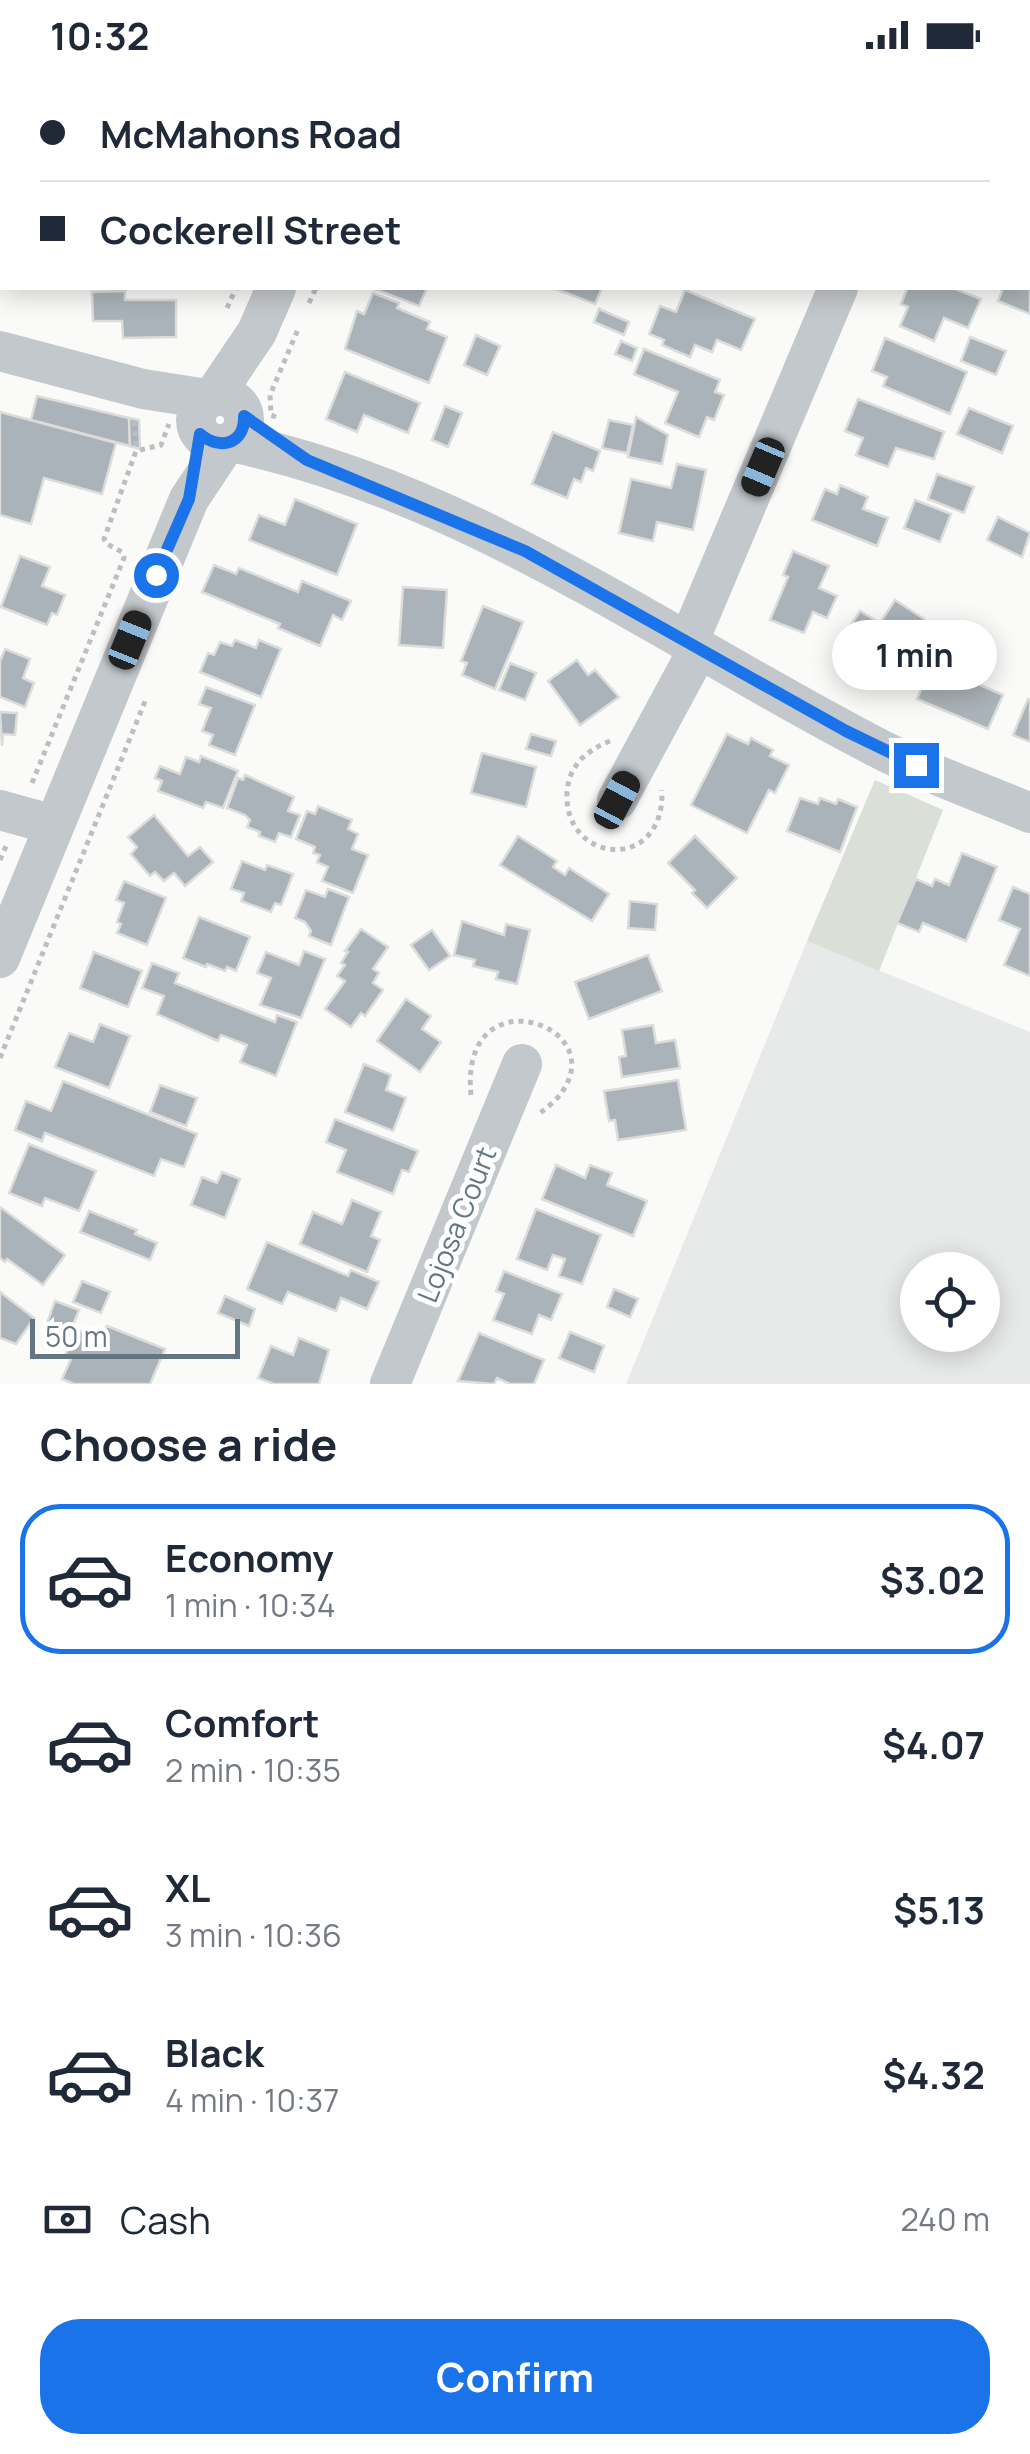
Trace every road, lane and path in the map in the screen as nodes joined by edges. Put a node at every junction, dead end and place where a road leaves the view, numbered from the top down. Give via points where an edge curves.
1 (837, 290) edge
2 (292, 296) edge
3 (301, 322) dead end
4 (0, 350) edge
5 (138, 401) junction
6 (287, 422) dead end
7 (210, 424) junction
8 (162, 445) junction
9 (136, 451) junction
10 (693, 646) junction
11 (148, 694) dead end
12 (617, 800) dead end
13 (12, 813) edge
14 (1030, 813) edge
15 (54, 825) junction
16 (0, 860) edge
17 (0, 958) edge
18 (0, 1058) edge
19 (522, 1064) dead end
20 (390, 1384) edge

1 - 10 street
2 - 7 street via 258,332
3 - 6 path via 270,395 272,415
4 - 5 street
5 - 7 street
5 - 9 path
7 - 8 path
7 - 8 path
7 - 10 street via 511,544
7 - 15 street via 189,499
8 - 9 path
9 - 13 path via 104,539 124,558
10 - 12 street
10 - 14 street via 880,750
11 - 18 path
13 - 15 street
13 - 16 path
15 - 17 street
19 - 20 street, Lojosa Court

